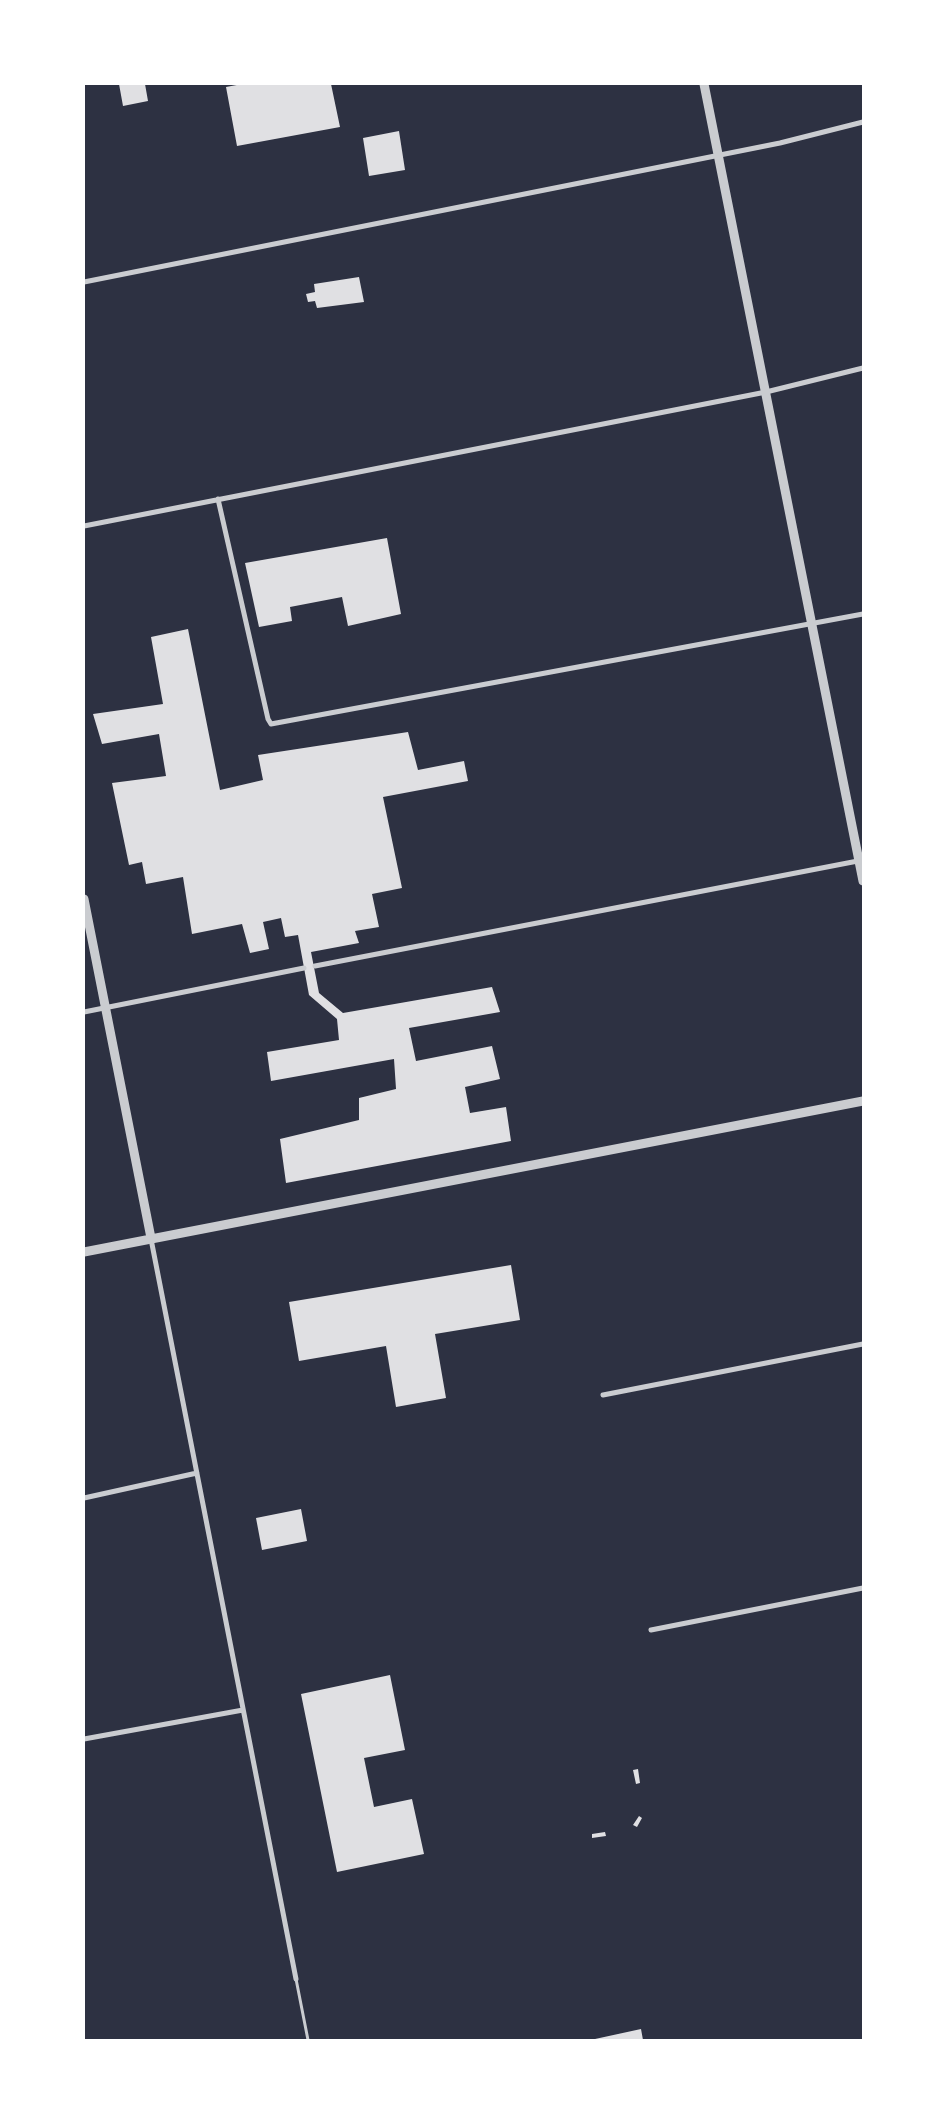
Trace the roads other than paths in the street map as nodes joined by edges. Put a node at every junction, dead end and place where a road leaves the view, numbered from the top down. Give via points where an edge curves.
1 (704, 84) edge
2 (863, 122) edge
3 (719, 155) junction
4 (84, 282) edge
5 (863, 368) edge
6 (766, 392) junction
7 (218, 499) junction
8 (84, 526) edge
9 (863, 614) edge
10 (812, 625) junction
11 (861, 860) edge
12 (863, 881) edge
13 (84, 898) edge
14 (314, 966) dead end
15 (304, 968) dead end
16 (105, 1008) junction
17 (84, 1012) edge
18 (863, 1101) edge
19 (151, 1238) junction
20 (84, 1252) edge
21 (863, 1344) edge
22 (603, 1395) dead end
23 (197, 1472) junction
24 (84, 1498) edge
25 (863, 1588) edge
26 (651, 1630) dead end
27 (243, 1710) junction
28 (84, 1740) edge
29 (296, 1979) joint
30 (308, 2040) edge

1 - 3 street
2 - 3 street via 818,135
3 - 4 street
3 - 6 street
5 - 6 street
6 - 7 street
6 - 10 street
7 - 8 street
7 - 10 street via 271,724
9 - 10 street
10 - 11 street
11 - 12 street
11 - 14 street
13 - 16 street
15 - 16 street
16 - 17 street
16 - 19 street
18 - 19 street
19 - 20 street
19 - 23 street
21 - 22 street
23 - 24 street
23 - 27 street
25 - 26 street
27 - 28 street
27 - 29 street
29 - 30 lane

